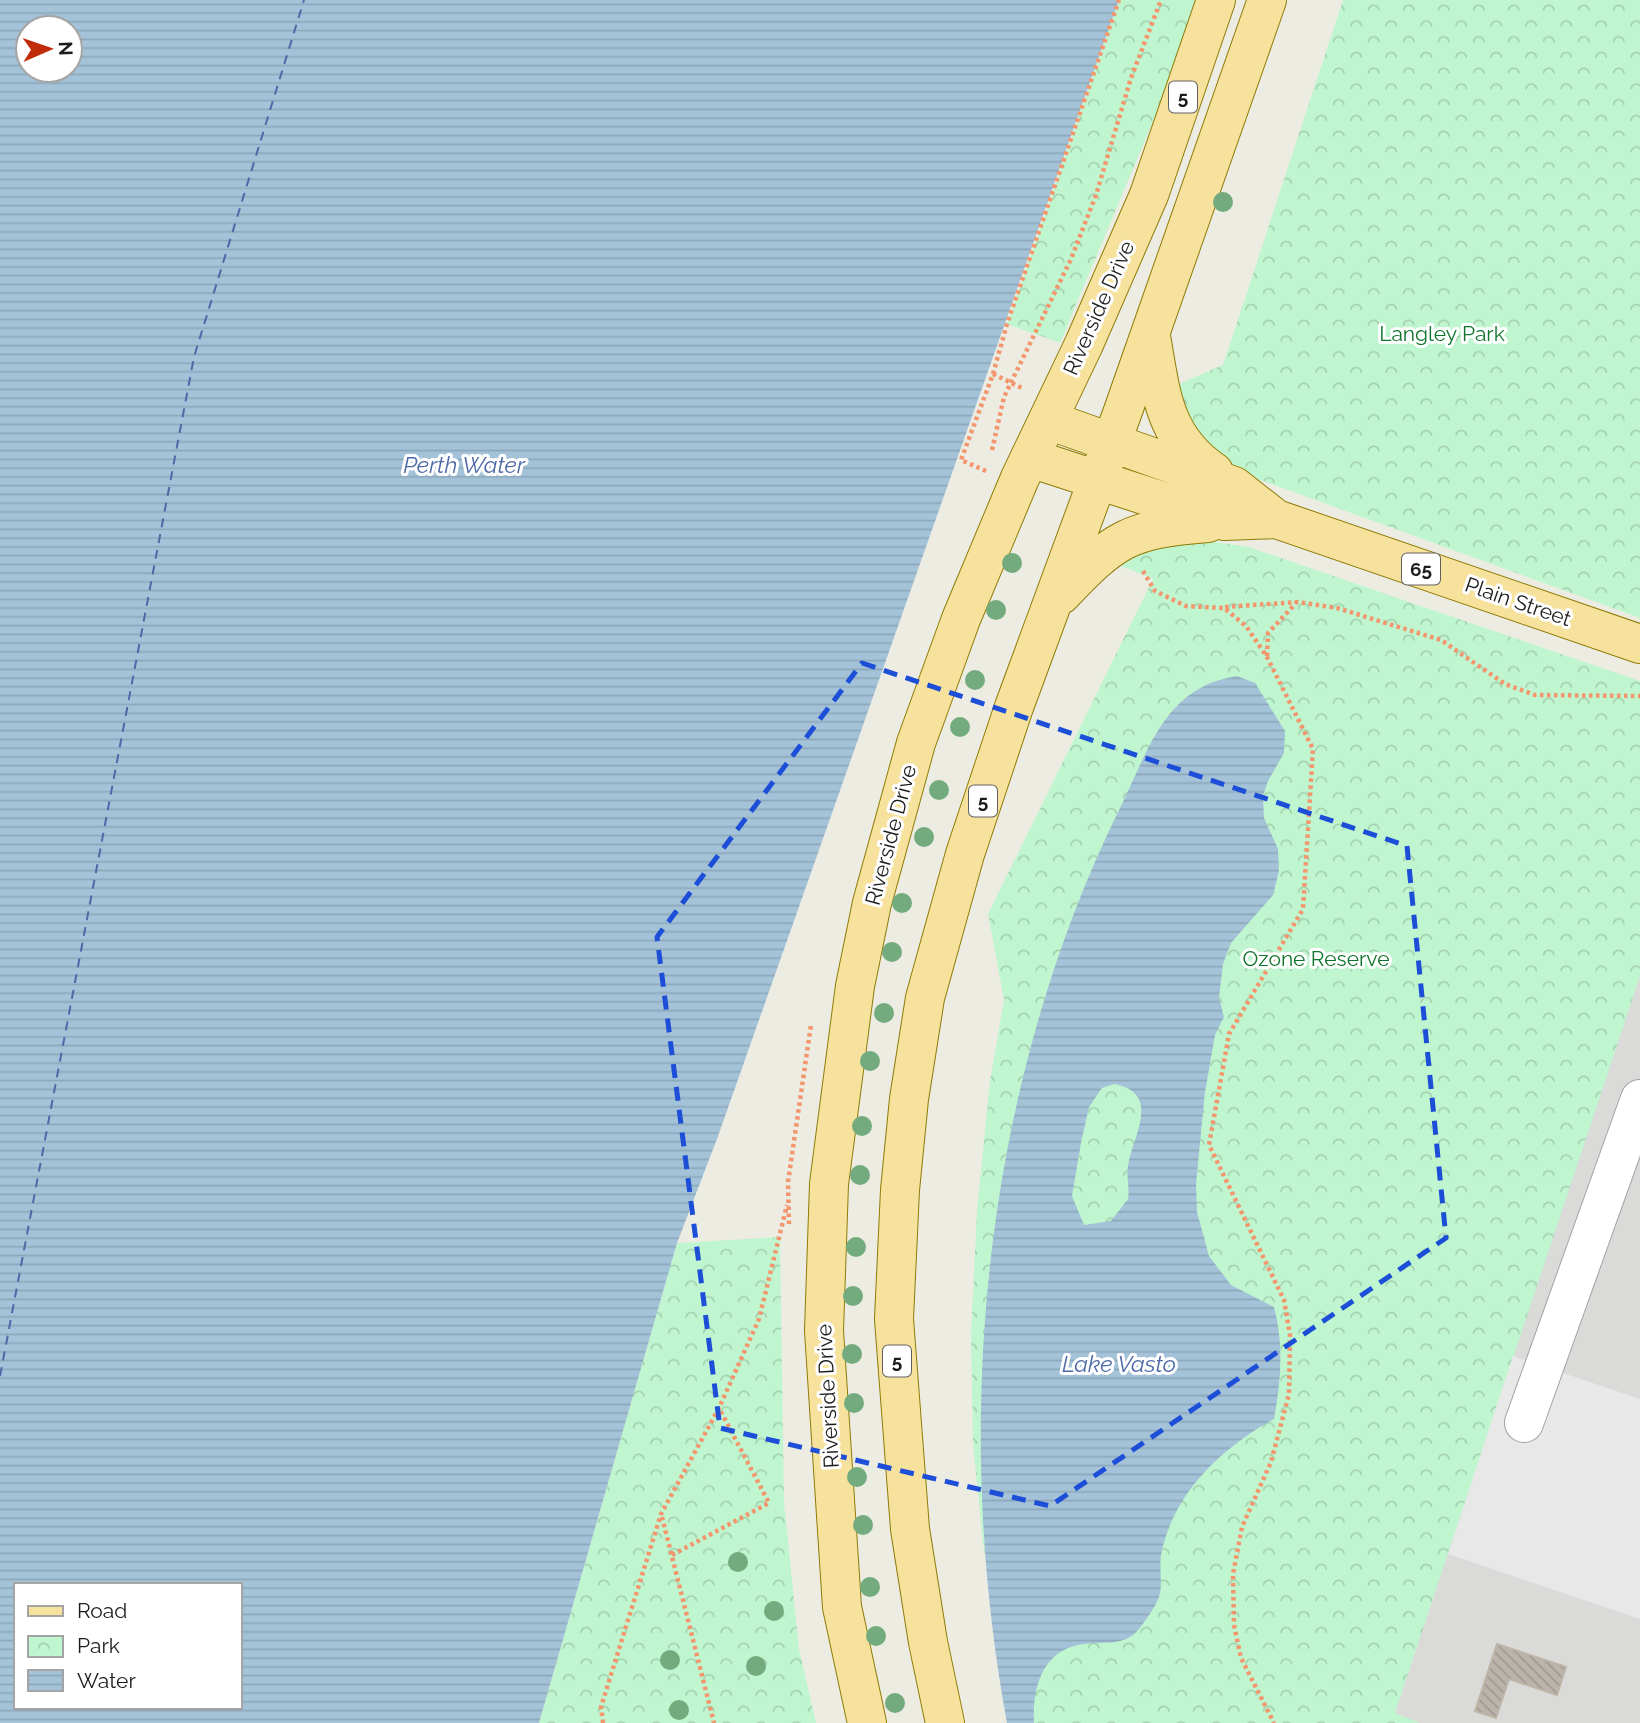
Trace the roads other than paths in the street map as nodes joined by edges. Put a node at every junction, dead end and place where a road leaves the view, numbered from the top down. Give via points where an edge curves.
1 (1216, 0) edge
2 (1267, 0) edge
3 (1150, 334) junction
4 (1048, 420) junction
5 (1111, 442) junction
6 (1030, 458) junction
7 (1097, 480) junction
8 (1229, 504) junction
9 (1049, 607) junction
10 (1640, 644) edge
11 (1640, 1099) edge
12 (1524, 1423) dead end
13 (867, 1723) edge
14 (945, 1723) edge

1 - 4 main road, Riverside Drive / 5 via 1149,195
2 - 3 main road, 5
3 - 5 main road, 5
3 - 8 main road via 1162,396 1178,438
4 - 5 main road, Plain Street / 65
4 - 6 main road, Riverside Drive / 5
5 - 7 main road, 5
5 - 8 main road, Plain Street / 65
6 - 7 main road, Plain Street / 65
6 - 13 main road, Riverside Drive / 5 via 961,620 916,743 872,903 855,985 834,1144 824,1331 831,1472 842,1607
7 - 8 main road, Plain Street / 65
7 - 9 main road, 5
8 - 9 main road via 1126,537 1089,565
8 - 10 main road, Plain Street / 65
9 - 14 main road, 5 via 965,853 925,998 900,1190 894,1319 909,1515
11 - 12 lane

